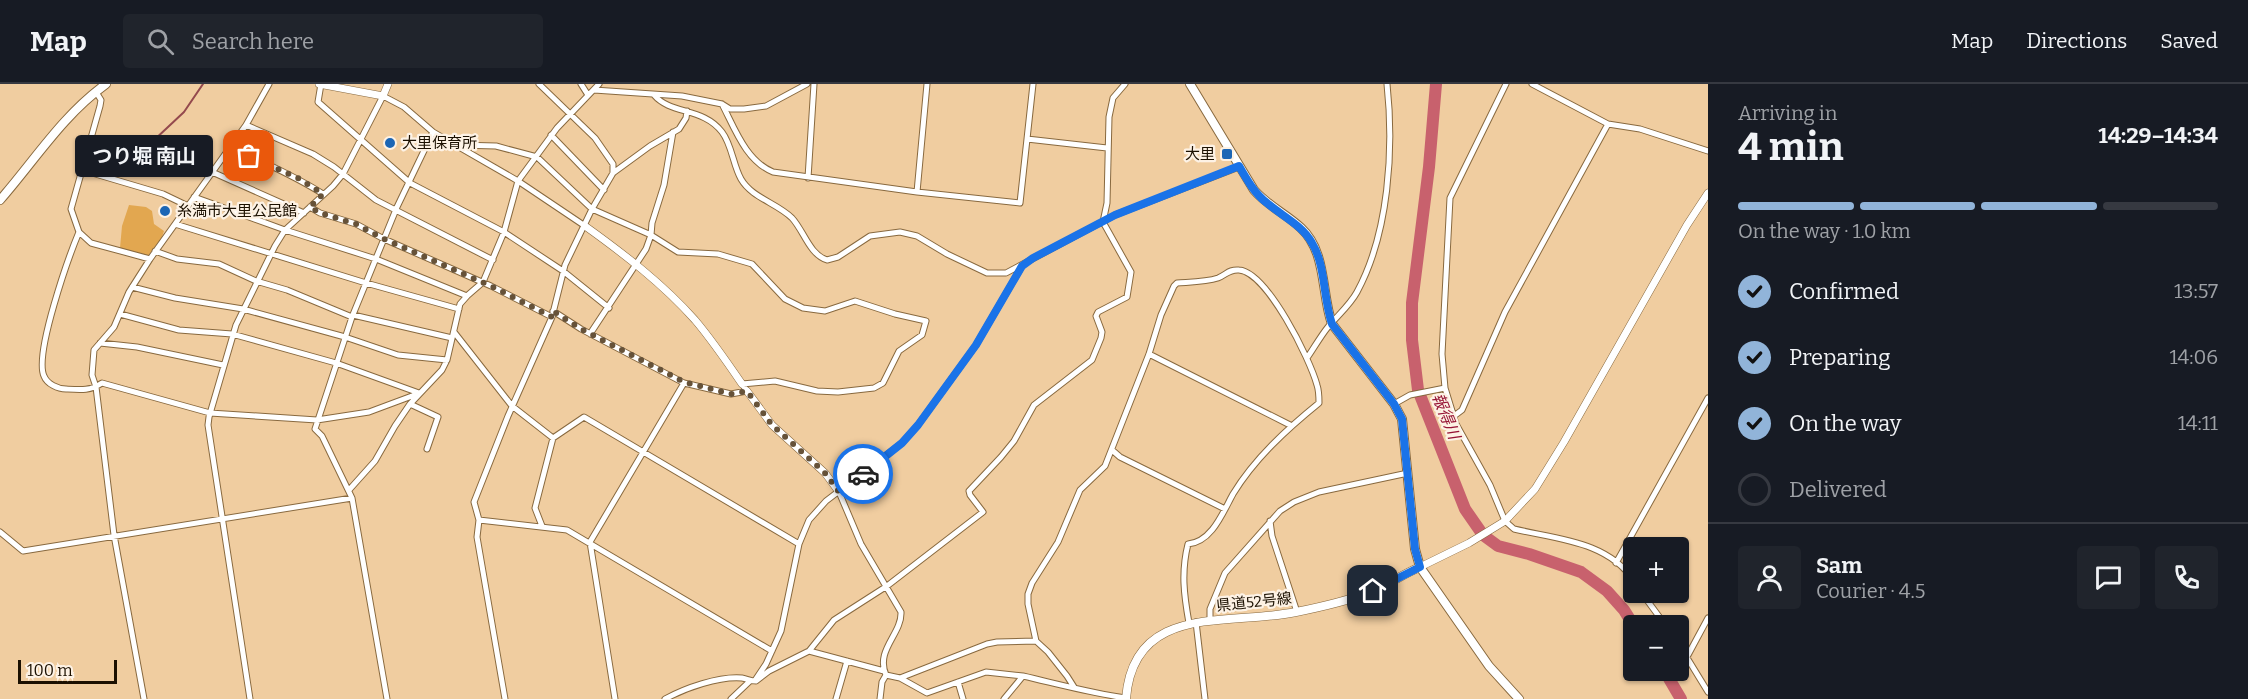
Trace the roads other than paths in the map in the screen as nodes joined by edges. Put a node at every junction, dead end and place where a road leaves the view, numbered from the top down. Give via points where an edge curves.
1 (268, 84) edge
2 (320, 84) edge
3 (388, 84) edge
4 (539, 84) edge
5 (581, 84) edge
6 (599, 84) edge
7 (807, 84) edge
8 (814, 84) edge
9 (927, 84) edge
10 (1033, 84) edge
11 (1125, 84) edge
12 (1190, 84) edge
13 (1387, 84) edge
14 (1506, 84) edge
15 (1532, 84) edge
16 (104, 85) edge
17 (594, 90) junction
18 (96, 92) junction
19 (588, 95) junction
20 (654, 95) junction
21 (382, 96) junction
22 (722, 104) junction
23 (687, 111) junction
24 (569, 115) junction
25 (1608, 124) junction
26 (246, 125) junction
27 (434, 132) junction
28 (673, 132) junction
29 (552, 135) junction
30 (1027, 139) junction
31 (361, 141) junction
32 (456, 145) junction
33 (230, 146) junction
34 (1107, 148) junction
35 (1708, 151) edge
36 (537, 157) junction
37 (1239, 166) junction
38 (82, 170) junction
39 (212, 172) junction
40 (613, 173) junction
41 (342, 174) junction
42 (808, 178) junction
43 (518, 181) junction
44 (410, 183) junction
45 (604, 190) junction
46 (917, 192) junction
47 (1708, 193) edge
48 (323, 194) junction
49 (194, 196) junction
50 (0, 200) edge
51 (188, 206) junction
52 (310, 207) junction
53 (396, 209) junction
54 (592, 209) junction
55 (304, 213) junction
56 (1103, 222) junction
57 (175, 224) junction
58 (585, 226) junction
59 (285, 230) junction
60 (80, 232) junction
61 (504, 232) junction
62 (651, 235) junction
63 (384, 239) junction
64 (155, 251) junction
65 (271, 253) junction
66 (150, 259) junction
67 (376, 259) junction
68 (493, 260) junction
69 (634, 264) junction
70 (1022, 266) junction
71 (563, 271) junction
72 (256, 281) junction
73 (483, 282) junction
74 (366, 283) junction
75 (132, 287) junction
76 (467, 296) junction
77 (609, 308) junction
78 (243, 309) junction
79 (459, 309) junction
80 (120, 314) junction
81 (552, 314) junction
82 (353, 316) junction
83 (1332, 324) junction
84 (232, 334) junction
85 (590, 334) junction
86 (453, 335) junction
87 (345, 337) junction
88 (100, 342) junction
89 (1149, 354) junction
90 (1308, 358) junction
91 (447, 360) junction
92 (336, 363) junction
93 (223, 365) junction
94 (684, 382) junction
95 (742, 384) junction
96 (96, 387) junction
97 (1443, 388) junction
98 (747, 391) junction
99 (420, 393) junction
100 (1708, 398) edge
101 (410, 404) junction
102 (1394, 404) junction
103 (512, 406) junction
104 (210, 413) junction
105 (1454, 416) junction
106 (317, 420) junction
107 (1292, 426) junction
108 (553, 438) junction
109 (428, 449) dead end
110 (1112, 450) junction
111 (643, 453) junction
112 (1408, 473) junction
113 (349, 490) junction
114 (839, 492) junction
115 (352, 498) junction
116 (1225, 509) junction
117 (222, 518) junction
118 (479, 520) junction
119 (1270, 521) junction
120 (1502, 523) junction
121 (542, 526) junction
122 (0, 532) edge
123 (114, 535) junction
124 (590, 542) junction
125 (799, 544) junction
126 (1616, 563) junction
127 (1420, 567) junction
128 (1623, 570) edge
129 (886, 586) junction
130 (1297, 612) junction
131 (1708, 618) edge
132 (1210, 620) junction
133 (1192, 622) junction
134 (1035, 641) junction
135 (772, 651) junction
136 (809, 651) junction
137 (1689, 654) edge
138 (1689, 658) edge
139 (847, 661) junction
140 (885, 673) junction
141 (1023, 676) junction
142 (900, 678) junction
143 (753, 681) junction
144 (958, 682) junction
145 (1074, 687) junction
146 (1708, 692) edge
147 (926, 696) edge
148 (144, 699) edge
149 (250, 699) edge
150 (387, 699) edge
151 (505, 699) edge
152 (615, 699) edge
153 (665, 699) edge
154 (731, 699) edge
155 (836, 699) edge
156 (880, 699) edge
157 (963, 699) edge
158 (1004, 699) edge
159 (1126, 699) edge
160 (1205, 699) edge
161 (1519, 699) edge

1 - 26 street
2 - 21 street
2 - 31 street via 318,102
3 - 21 street
4 - 24 street
5 - 19 street
6 - 17 street
7 - 22 street via 761,107 730,110
8 - 42 street
9 - 46 street
10 - 30 street
11 - 34 street via 1111,105
12 - 37 main road
13 - 83 street via 1389,154 1379,230 1358,291
14 - 97 street via 1450,198 1443,304
15 - 25 street
16 - 18 main road
17 - 19 street
17 - 20 street
18 - 38 street via 100,106
18 - 50 main road via 59,126
19 - 24 street
20 - 22 street
20 - 23 street via 667,106
21 - 27 street via 404,107
21 - 31 street
22 - 42 street via 743,144 762,167
23 - 28 street via 679,129
23 - 70 street via 708,119 722,132 747,188 790,217 823,259 838,257 870,236 900,232 916,236 987,273 1006,273
24 - 29 street
24 - 40 street via 605,151 613,164
25 - 35 street via 1640,129
25 - 105 street via 1505,312 1461,410
26 - 33 street
26 - 41 street via 304,149
27 - 32 street
27 - 44 street
28 - 40 street
28 - 62 street
29 - 36 street
29 - 45 street
30 - 34 street
30 - 46 street via 1020,203
31 - 41 street
31 - 44 street
32 - 36 street via 496,146
32 - 43 street
33 - 39 street
33 - 48 street
34 - 56 street
36 - 43 street
36 - 54 street
37 - 56 street
37 - 83 main road via 1262,199 1311,240 1320,261
38 - 51 street via 164,194
38 - 60 street via 71,209
39 - 49 street
39 - 55 street
40 - 45 street
41 - 48 street
41 - 53 street via 376,200
42 - 46 street
43 - 58 street
43 - 61 street
44 - 53 street
44 - 61 street
45 - 54 street
47 - 120 street via 1549,468 1524,503
48 - 52 street
49 - 51 street
49 - 59 street
51 - 57 street
52 - 55 street
52 - 63 street
53 - 63 street
53 - 68 street
54 - 58 street
54 - 62 street
55 - 59 street
56 - 70 street
56 - 129 street via 1131,272 1127,297 1096,316 1102,332 1092,360 1034,405 1014,441 969,491 982,512 979,516
57 - 64 street
57 - 65 street
58 - 69 street
58 - 71 street
59 - 65 street
59 - 67 street
60 - 66 street via 91,243
60 - 96 street via 60,283 42,371 51,385 60,389 89,391
61 - 68 street
61 - 71 street
62 - 69 street
62 - 95 street via 678,252 718,254 752,264 785,299 803,308 825,311 855,301 926,321 922,335 899,351 883,383 873,388 838,392 775,381
63 - 67 street
63 - 73 street
64 - 66 street
64 - 72 street via 177,259 219,264
65 - 72 street
65 - 74 street
66 - 75 street
67 - 74 street
67 - 76 street
68 - 73 street
69 - 77 street
69 - 95 street via 694,319
70 - 114 street via 976,345 918,425 902,443
71 - 77 street
71 - 81 street
72 - 78 street
72 - 82 street
73 - 76 street
73 - 81 street
74 - 79 street
74 - 82 street
75 - 78 street
75 - 80 street
76 - 79 street
77 - 85 street
78 - 84 street
78 - 87 street
79 - 86 street
80 - 84 street via 179,330
80 - 88 street via 108,336
81 - 85 street
81 - 103 street
82 - 86 street
82 - 87 street
83 - 90 street
83 - 102 main road
84 - 92 street
84 - 93 street
85 - 94 street
86 - 91 street
86 - 103 street
87 - 91 street via 398,355
87 - 92 street
88 - 93 street
88 - 96 street via 92,360
89 - 90 street via 1156,326 1177,283 1220,278 1228,270 1240,270 1264,286
89 - 107 street
89 - 110 street
90 - 107 street via 1319,403
91 - 99 street
92 - 99 street
92 - 106 street
93 - 104 street
94 - 98 street via 731,394
94 - 111 street
95 - 98 street
96 - 104 street via 102,383
96 - 123 street
97 - 102 street via 1410,394
97 - 105 street
98 - 114 street via 772,425 825,473
99 - 101 street
99 - 106 street via 369,412
100 - 126 street
101 - 109 street via 438,417
101 - 113 street via 375,461
102 - 112 main road via 1404,427
103 - 108 street
103 - 118 street via 474,502
104 - 106 street
104 - 117 street via 208,425
105 - 120 street via 1490,485
106 - 113 street via 315,429
107 - 116 street via 1244,477
108 - 111 street via 584,417
108 - 121 street via 535,508
110 - 116 street
110 - 134 street via 1105,466 1080,490 1058,542 1032,583 1028,604
111 - 124 street
111 - 125 street
112 - 119 street via 1319,492 1294,502
112 - 127 main road
113 - 115 street
114 - 125 street via 809,520
114 - 129 street via 861,544
115 - 117 street
115 - 150 street
116 - 133 street via 1202,539 1188,544 1182,586
117 - 123 street
117 - 149 street
118 - 121 street
118 - 151 street via 477,537
119 - 130 street
119 - 132 street via 1225,573 1210,609
120 - 126 street via 1587,544
120 - 127 street
121 - 124 street via 567,530
122 - 123 street via 23,550
123 - 148 street
124 - 135 street
124 - 152 street
125 - 135 street via 784,620
126 - 128 street
127 - 130 main road, 県道52号線 via 1367,593
127 - 161 main road via 1489,666
129 - 136 street via 834,620
129 - 140 street via 901,619 886,646
130 - 132 main road, 県道52号線
131 - 137 street
132 - 133 main road, 県道52号線
133 - 159 main road, 県道52号線 via 1164,633 1143,651 1133,666
133 - 160 street
134 - 142 street via 987,644
134 - 145 street
135 - 143 street
136 - 139 street
136 - 143 street
138 - 146 street
139 - 140 street
139 - 155 street
140 - 142 street
140 - 156 street
141 - 144 street via 986,672
141 - 145 street
141 - 158 street
142 - 147 street
143 - 153 street via 742,678 699,685
143 - 154 street
144 - 147 street
144 - 157 street
145 - 159 street via 1086,693

